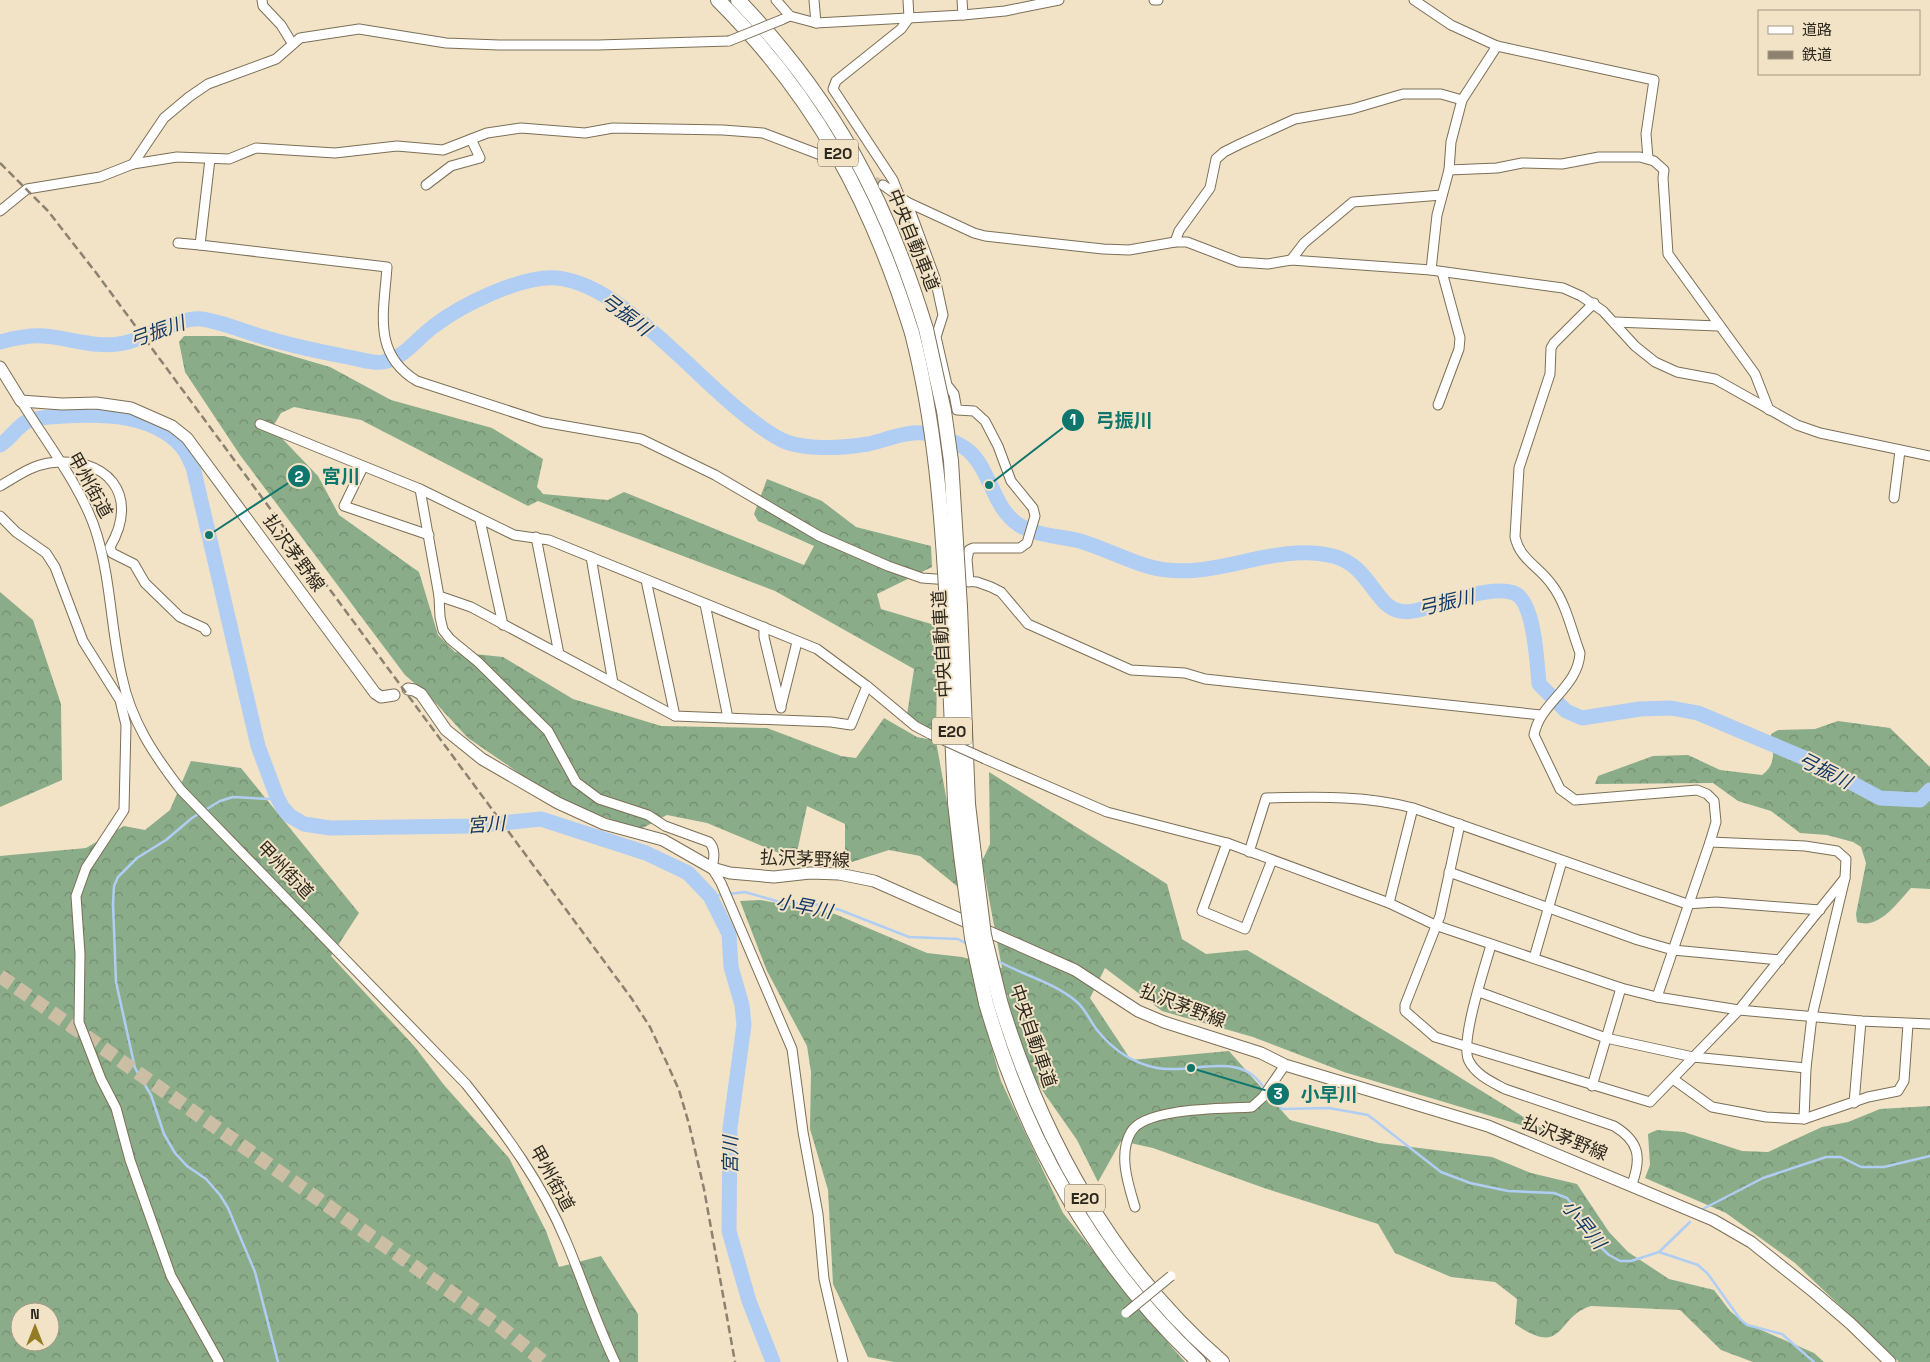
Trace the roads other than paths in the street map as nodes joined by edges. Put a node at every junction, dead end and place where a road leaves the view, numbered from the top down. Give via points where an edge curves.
1 (262, 0) edge
2 (718, 0) edge
3 (738, 0) edge
4 (776, 0) edge
5 (814, 0) edge
6 (908, 0) edge
7 (962, 0) edge
8 (1057, 0) edge
9 (1154, 0) edge
10 (1158, 0) edge
11 (1414, 0) edge
12 (963, 15) junction
13 (790, 16) junction
14 (909, 18) junction
15 (816, 23) junction
16 (292, 43) junction
17 (1497, 46) junction
18 (1462, 100) junction
19 (472, 138) junction
20 (826, 157) tunnel mouth
21 (1648, 158) junction
22 (210, 159) junction
23 (133, 164) junction
24 (1449, 170) junction
25 (882, 185) tunnel mouth
26 (426, 186) dead end
27 (899, 194) junction
28 (1442, 195) junction
29 (907, 202) junction
30 (0, 211) edge
31 (1175, 242) junction
32 (178, 243) dead end
33 (200, 245) junction
34 (1291, 260) junction
35 (1431, 270) junction
36 (1442, 272) junction
37 (1594, 304) junction
38 (1615, 322) junction
39 (1718, 326) junction
40 (0, 367) edge
41 (23, 404) junction
42 (1438, 405) dead end
43 (1769, 411) junction
44 (260, 424) dead end
45 (1900, 450) junction
46 (1930, 456) edge
47 (59, 463) junction
48 (363, 467) junction
49 (0, 486) edge
50 (420, 489) junction
51 (1894, 498) dead end
52 (0, 516) edge
53 (480, 520) junction
54 (429, 535) junction
55 (536, 537) junction
56 (590, 557) junction
57 (646, 580) junction
58 (969, 582) junction
59 (440, 596) junction
60 (705, 604) junction
61 (954, 607) junction
62 (503, 625) junction
63 (764, 627) junction
64 (206, 631) dead end
65 (797, 642) junction
66 (559, 654) junction
67 (122, 679) junction
68 (613, 683) junction
69 (112, 684) junction
70 (867, 686) junction
71 (408, 689) dead end
72 (394, 695) dead end
73 (781, 708) junction
74 (1541, 715) junction
75 (675, 716) junction
76 (728, 718) junction
77 (782, 721) junction
78 (1413, 808) junction
79 (1460, 824) junction
80 (1710, 842) junction
81 (1227, 843) junction
82 (1248, 852) junction
83 (1272, 860) junction
84 (1562, 861) junction
85 (712, 868) junction
86 (1450, 872) junction
87 (1845, 878) junction
88 (1389, 904) junction
89 (1687, 904) junction
90 (1548, 908) junction
91 (1820, 910) junction
92 (1435, 925) junction
93 (1492, 945) junction
94 (1673, 950) junction
95 (1534, 958) junction
96 (1780, 960) junction
97 (1621, 988) junction
98 (1478, 992) junction
99 (1657, 997) junction
100 (993, 1002) junction
101 (1739, 1010) junction
102 (1812, 1016) junction
103 (1861, 1021) junction
104 (1908, 1024) junction
105 (1930, 1024) edge
106 (1606, 1038) junction
107 (1465, 1045) junction
108 (1693, 1057) junction
109 (1285, 1065) junction
110 (1806, 1068) junction
111 (1673, 1079) junction
112 (1592, 1086) junction
113 (1854, 1103) junction
114 (1804, 1119) junction
115 (1632, 1184) junction
116 (1135, 1207) dead end
117 (1171, 1276) dead end
118 (1124, 1315) dead end
119 (219, 1362) edge
120 (615, 1362) edge
121 (843, 1362) edge
122 (1199, 1362) edge
123 (1222, 1362) edge
124 (1890, 1362) edge

1 - 16 street via 263,6
2 - 61 highway, 中央自動車道 / E20, bridge via 794,87 838,154 872,222 912,333 927,398
3 - 61 highway, 中央自動車道 / E20, bridge via 807,78 870,183 902,257 926,329 944,411 951,461
4 - 13 street
5 - 15 street
6 - 14 street
7 - 12 street
8 - 12 street via 1005,11
9 - 10 street
11 - 17 street via 1451,25
12 - 14 street
13 - 15 street
13 - 16 street, bridge via 729,41 499,45 446,43 359,29 300,38
14 - 15 street
14 - 27 street via 901,29 836,81 834,89
16 - 23 street via 276,59 208,84 190,96 164,118
17 - 18 street
17 - 21 street via 1654,80 1646,134
18 - 24 street via 1451,142
18 - 31 street via 1442,94 1403,94 1352,109 1295,119 1240,144 1216,159 1210,188 1179,231
19 - 20 street via 521,128 585,132 613,128 724,130 775,136
19 - 22 street via 443,150 397,146 334,153 256,148 229,159
19 - 26 street via 480,158 452,166
21 - 24 street via 1599,157 1562,164 1522,163 1497,168
21 - 39 street via 1664,170 1668,254
22 - 23 street via 178,157
22 - 33 street
23 - 30 street via 100,177 27,189
24 - 28 street
25 - 27 street
27 - 29 street
28 - 34 street via 1353,202 1304,244
28 - 35 street via 1436,215
29 - 31 street via 985,236 1103,250 1129,250
29 - 58 street via 935,278 944,315 936,337 947,385 954,394 957,410 974,411 985,421 1011,481 1033,508 1035,516 1027,543 1020,548 969,550
31 - 34 street via 1198,245 1238,262 1268,264
32 - 33 street
33 - 58 street via 387,267 383,338 402,372 417,381 543,422 641,439 715,475 819,536 922,578
34 - 35 street
35 - 36 street
36 - 37 street via 1563,288
36 - 42 street via 1460,338
37 - 38 street
37 - 74 street via 1551,348 1550,374 1519,468 1515,537 1518,548 1553,585 1580,653 1575,675
38 - 39 street
38 - 43 street via 1635,346 1655,362 1677,372 1715,379
39 - 43 street via 1755,374
40 - 41 main road, 甲州街道
41 - 47 street, 甲州街道
41 - 72 main road, 払沢茅野線 via 96,403 131,408 172,426 187,438 375,693 381,697
43 - 45 street via 1820,433
44 - 48 street
45 - 46 street
45 - 51 street
47 - 49 street via 28,469
47 - 64 street via 89,466 111,479 121,494 122,509 119,532 110,547 112,553 134,564 145,582 180,617
47 - 67 street, 甲州街道 via 86,507 98,536
48 - 50 street
48 - 54 street via 344,506
50 - 53 street
50 - 54 street
52 - 69 street via 46,553 83,641
53 - 55 street via 514,535
53 - 62 street
54 - 59 street
55 - 56 street
55 - 66 street
56 - 57 street
56 - 68 street
57 - 60 street
57 - 75 street
58 - 74 street via 1001,592 1028,624 1132,670
59 - 62 street via 470,607
59 - 85 street via 443,630 548,731 576,782 599,800 648,815 665,826 709,842 713,846
60 - 63 street
60 - 76 street
61 - 100 highway, 中央自動車道 / E20, bridge via 955,804 984,935
62 - 66 street
63 - 65 street
63 - 73 street
65 - 70 street via 817,649
65 - 73 street
66 - 68 street
67 - 69 street
67 - 120 street, 甲州街道 via 140,729 155,757 181,790 466,1084 502,1129 529,1168 566,1240 600,1332
68 - 75 street
69 - 119 street via 126,725 124,810 86,868 76,896 80,954 79,1022 116,1108 130,1160 171,1276
70 - 77 street via 851,725
70 - 81 street, bridge via 914,726 985,759 1107,812
71 - 85 main road, 払沢茅野線 via 421,694 446,730 463,746 517,781 604,824 663,840
73 - 77 street
74 - 80 street via 1534,735 1560,789 1567,796 1584,800 1697,790 1714,801 1716,822
75 - 76 street
76 - 77 street
78 - 79 street
78 - 82 street via 1340,796 1266,798
78 - 88 street
79 - 84 street
79 - 86 street
80 - 87 street via 1836,850 1846,859
80 - 89 street
81 - 82 street
81 - 83 street via 1202,911 1245,929
82 - 83 street
83 - 88 street
84 - 89 street
84 - 90 street
85 - 109 main road, 払沢茅野線 via 774,877 839,874 874,881 1075,970 1138,1011 1262,1053
85 - 121 street via 792,1049 818,1214 824,1279
86 - 90 street
86 - 92 street
87 - 91 street
87 - 102 street
88 - 92 street
89 - 91 street via 1716,902
89 - 94 street
90 - 94 street
90 - 95 street
91 - 96 street
92 - 93 street
92 - 107 street via 1405,1011 1430,1034
93 - 95 street
93 - 98 street
94 - 96 street
94 - 99 street
95 - 97 street
96 - 101 street
97 - 99 street
97 - 106 street
98 - 106 street
98 - 107 street
99 - 101 street
100 - 122 highway, 中央自動車道 / E20 via 1008,1075 1023,1112 1068,1199 1110,1262 1152,1314
100 - 123 highway, 中央自動車道 / E20 via 1038,1106 1081,1191 1102,1224 1163,1303
101 - 102 street
101 - 108 street
102 - 103 street
102 - 110 street
103 - 104 street
103 - 113 street
104 - 105 street
104 - 113 street via 1904,1081 1898,1091
106 - 108 street
106 - 112 street
107 - 112 street
107 - 115 street via 1469,1062 1489,1081 1626,1133 1638,1154
108 - 110 street
108 - 111 street
109 - 115 main road, 払沢茅野線 via 1488,1126
109 - 116 street via 1252,1107 1157,1115 1139,1122 1130,1132 1125,1152 1127,1180
110 - 114 street
111 - 112 street via 1650,1102
111 - 114 street via 1712,1107 1766,1117
113 - 114 street
115 - 124 main road, 払沢茅野線 via 1713,1220 1751,1242 1851,1324
117 - 118 street, bridge

